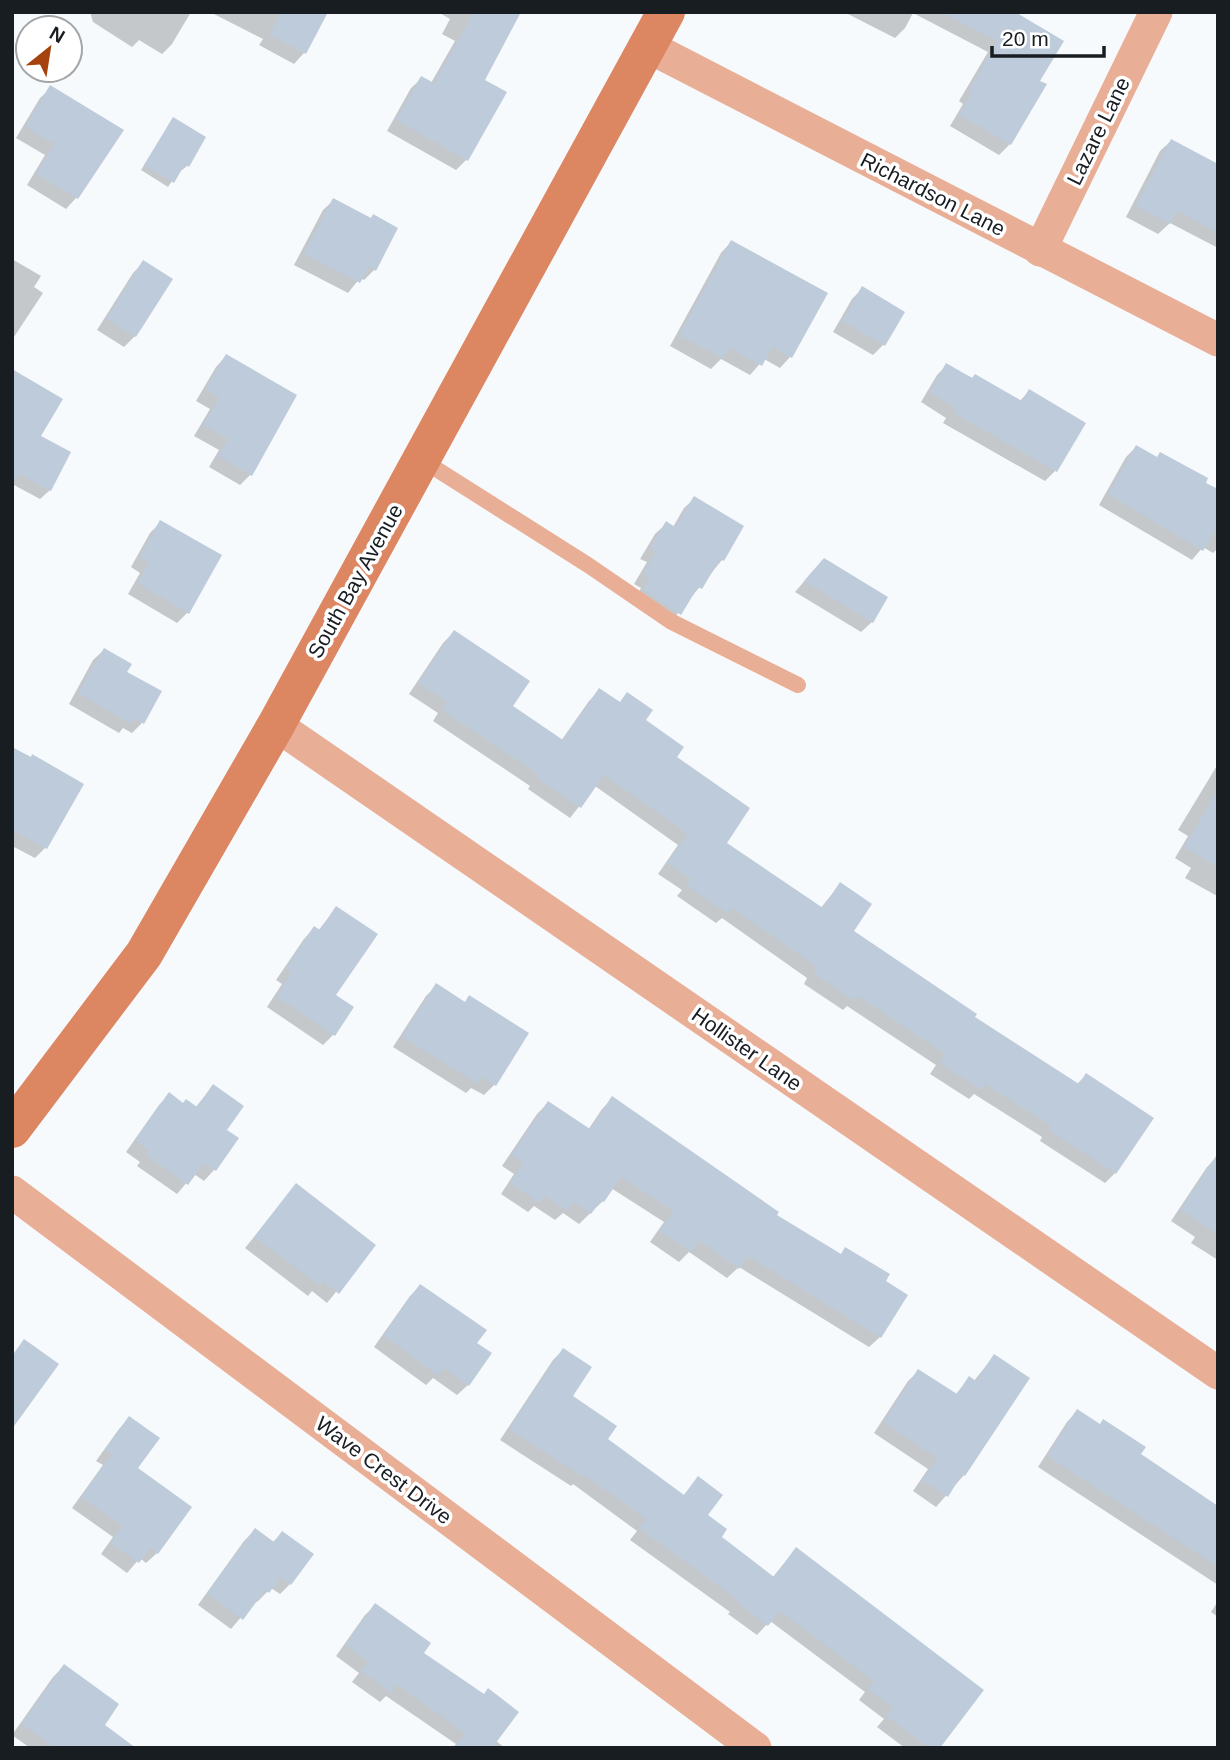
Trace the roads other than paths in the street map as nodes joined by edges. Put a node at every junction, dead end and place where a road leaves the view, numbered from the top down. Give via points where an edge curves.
1 (666, 12) edge
2 (1156, 12) edge
3 (649, 47) junction
4 (1040, 250) junction
5 (1218, 340) edge
6 (422, 460) junction
7 (798, 685) dead end
8 (276, 725) junction
9 (12, 1129) edge
10 (12, 1192) edge
11 (1218, 1373) edge
12 (755, 1748) edge

1 - 3 street, South Bay Avenue
2 - 4 street, Lazare Lane
3 - 4 street, Richardson Lane
3 - 6 street, South Bay Avenue
4 - 5 street, Richardson Lane
6 - 7 lane via 670,621
6 - 8 street, South Bay Avenue
8 - 9 street, South Bay Avenue via 144,954
8 - 11 street, Hollister Lane
10 - 12 street, Wave Crest Drive

